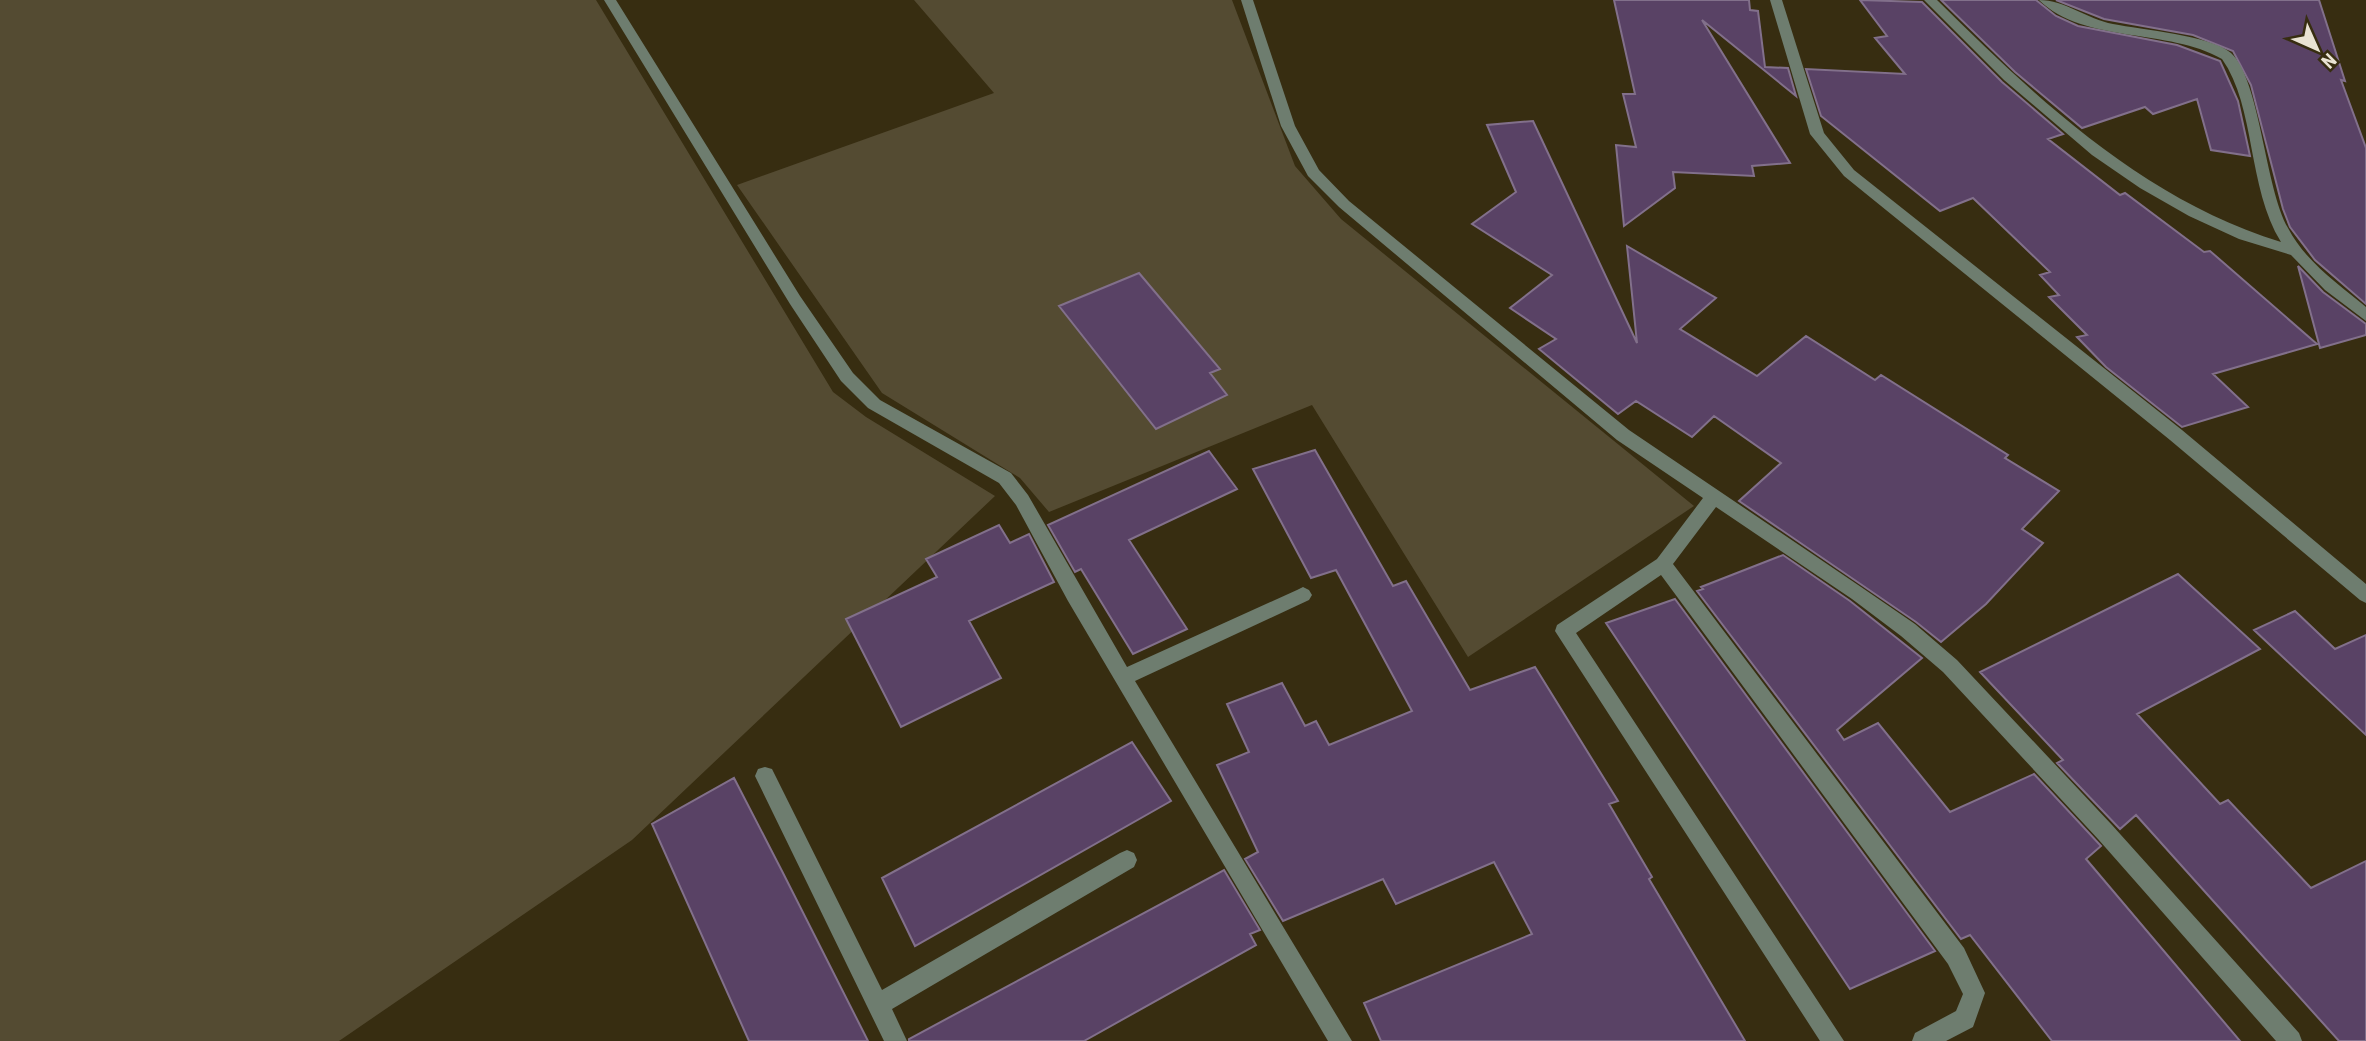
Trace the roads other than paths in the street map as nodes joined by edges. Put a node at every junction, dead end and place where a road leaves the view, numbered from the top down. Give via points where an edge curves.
1 (610, 0) edge
2 (1247, 0) edge
3 (1776, 0) edge
4 (1930, 0) edge
5 (2045, 0) edge
6 (2297, 252) junction
7 (2366, 315) edge
8 (1713, 498) junction
9 (1663, 564) junction
10 (1303, 595) dead end
11 (2366, 595) edge
12 (1124, 677) junction
13 (765, 776) dead end
14 (1127, 860) dead end
15 (878, 1005) junction
16 (896, 1041) edge
17 (1341, 1041) edge
18 (1833, 1041) edge
19 (1923, 1041) edge
20 (2291, 1041) edge

1 - 12 street via 847,377 874,404 1005,478
2 - 8 street via 1288,127 1313,173 1522,353 1623,435
3 - 11 street via 1817,134 1849,173 2176,435
4 - 6 street via 2019,90 2153,188 2240,236
5 - 6 street via 2090,23 2209,47 2228,56 2240,79 2270,208
6 - 7 street
8 - 9 street
8 - 20 street via 1909,630 1950,666
9 - 18 street via 1564,631
9 - 19 street via 1956,956 1974,993 1965,1019
10 - 12 street
12 - 17 street
13 - 15 street
14 - 15 street
15 - 16 street

